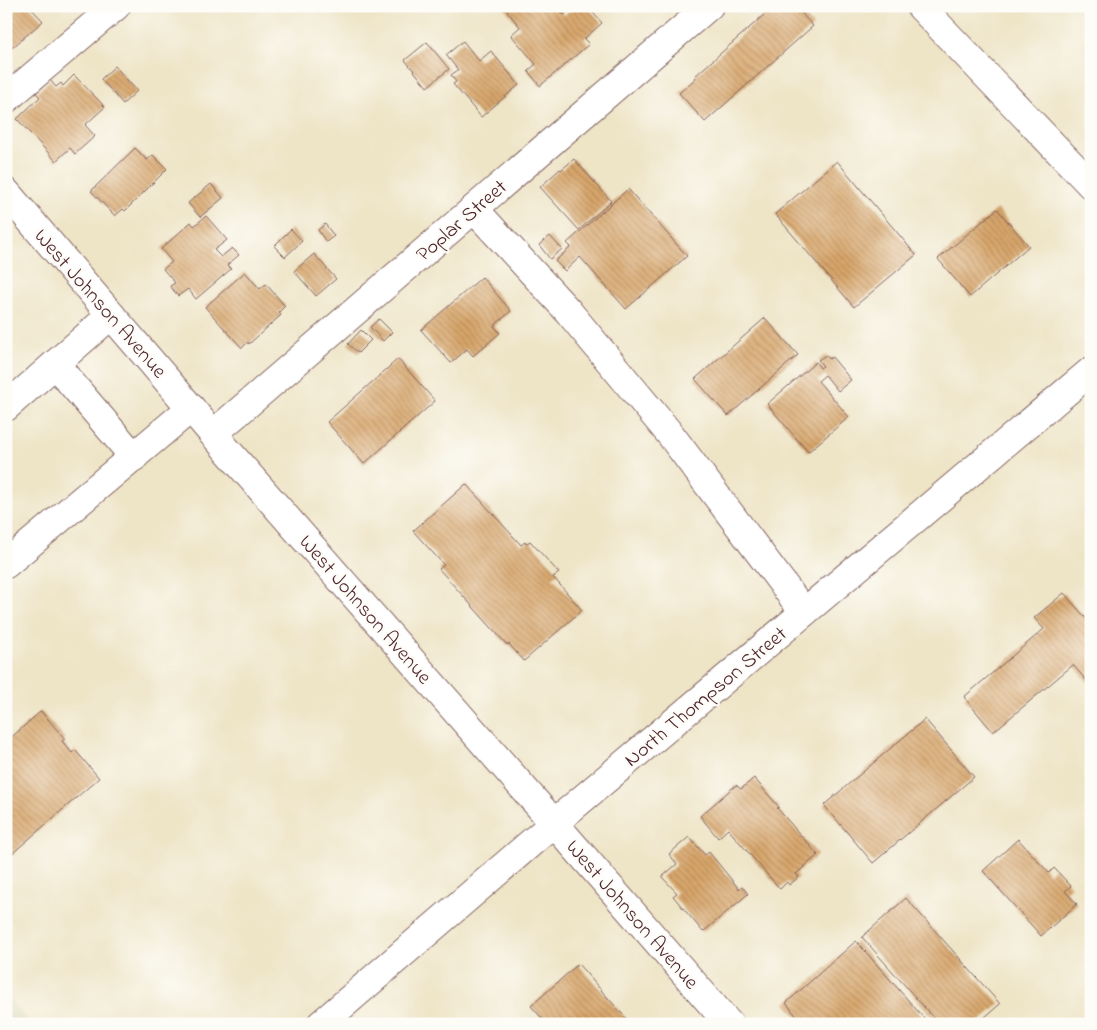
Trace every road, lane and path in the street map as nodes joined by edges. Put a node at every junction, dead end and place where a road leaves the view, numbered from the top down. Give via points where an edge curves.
1 (116, 6) edge
2 (709, 6) edge
3 (920, 6) edge
4 (6, 99) edge
5 (1091, 185) edge
6 (6, 192) edge
7 (474, 209) junction
8 (111, 315) junction
9 (54, 364) junction
10 (1091, 371) edge
11 (6, 407) edge
12 (191, 408) junction
13 (213, 434) junction
14 (134, 456) junction
15 (6, 564) edge
16 (804, 612) junction
17 (554, 823) junction
18 (321, 1024) edge
19 (729, 1024) edge

1 - 4 street
2 - 7 street, Poplar Street
3 - 5 street
6 - 8 street, West Johnson Avenue
7 - 13 street, Poplar Street
7 - 16 street via 568,311 670,434
8 - 9 street
8 - 12 street, West Johnson Avenue
9 - 11 street
9 - 14 street
10 - 16 street, North Thompson Street
12 - 13 street, West Johnson Avenue
12 - 14 street
13 - 17 street, West Johnson Avenue
14 - 15 street
16 - 17 street, North Thompson Street
17 - 18 street, North Thompson Street
17 - 19 street, West Johnson Avenue

